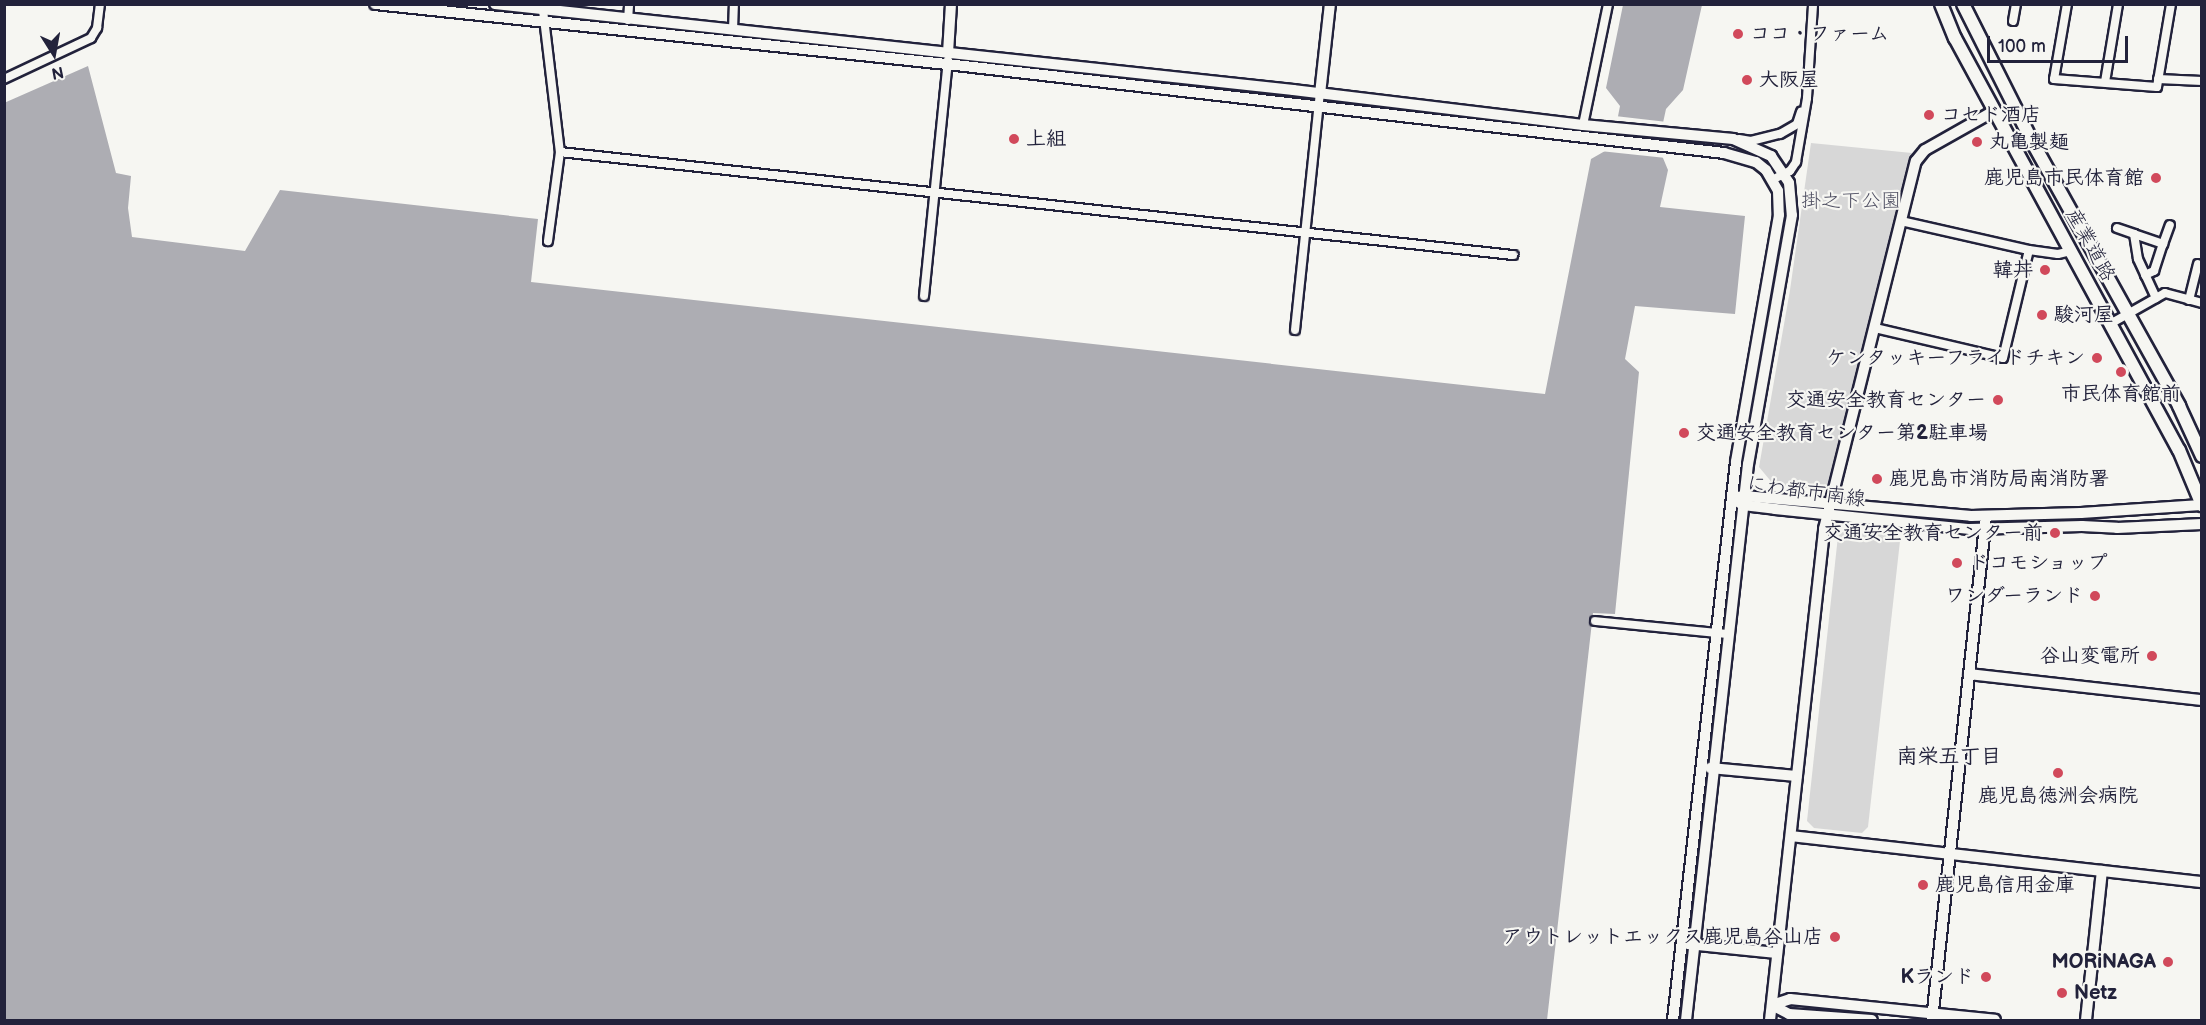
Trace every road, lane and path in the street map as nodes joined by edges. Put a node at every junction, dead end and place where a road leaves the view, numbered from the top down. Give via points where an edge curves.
1 (100, 4) edge
2 (375, 4) edge
3 (495, 4) edge
4 (629, 4) edge
5 (734, 4) edge
6 (951, 4) edge
7 (1329, 4) edge
8 (1608, 4) edge
9 (1814, 4) edge
10 (1941, 4) edge
11 (1963, 4) edge
12 (2016, 4) edge
13 (2067, 4) edge
14 (2118, 4) edge
15 (2171, 4) edge
16 (543, 7) edge
17 (628, 20) junction
18 (2013, 21) dead end
19 (544, 24) junction
20 (733, 30) junction
21 (948, 58) junction
22 (4, 79) edge
23 (2158, 79) junction
24 (2202, 81) edge
25 (2105, 82) junction
26 (1320, 94) junction
27 (1807, 98) junction
28 (1318, 108) junction
29 (1994, 111) junction
30 (1583, 125) junction
31 (1732, 139) junction
32 (560, 153) junction
33 (1784, 174) junction
34 (1772, 180) junction
35 (936, 194) junction
36 (1901, 221) junction
37 (2170, 225) dead end
38 (2117, 228) dead end
39 (1305, 233) junction
40 (2134, 234) junction
41 (548, 241) dead end
42 (2163, 244) junction
43 (2029, 250) junction
44 (2071, 250) junction
45 (1513, 255) dead end
46 (2198, 264) dead end
47 (2145, 275) junction
48 (924, 296) dead end
49 (2156, 298) junction
50 (2189, 300) junction
51 (2202, 303) edge
52 (2127, 314) junction
53 (2110, 324) junction
54 (1875, 328) junction
55 (1295, 330) dead end
56 (2202, 456) edge
57 (1732, 499) junction
58 (1744, 500) junction
59 (2202, 505) edge
60 (1829, 510) junction
61 (1986, 516) junction
62 (2202, 524) edge
63 (1985, 528) junction
64 (1595, 621) dead end
65 (1716, 633) junction
66 (1728, 634) junction
67 (1970, 674) junction
68 (2202, 700) edge
69 (1701, 767) junction
70 (1715, 768) junction
71 (1797, 776) junction
72 (1791, 836) junction
73 (1950, 854) junction
74 (2103, 871) junction
75 (2202, 882) edge
76 (1682, 943) junction
77 (1694, 945) junction
78 (1777, 953) junction
79 (1772, 1005) junction
80 (1932, 1017) edge
81 (1673, 1020) edge
82 (1686, 1020) edge
83 (1770, 1020) edge
84 (1872, 1020) edge
85 (1995, 1020) edge
86 (2086, 1020) edge

1 - 22 street via 97,28 91,38
2 - 19 street
3 - 16 street
4 - 17 street
5 - 20 street
6 - 21 street
7 - 26 street
8 - 30 street
9 - 27 street
10 - 29 main road, 産業道路
11 - 52 main road, 産業道路 via 1993,68
12 - 18 street
13 - 25 street via 2054,79
14 - 25 street
15 - 23 street
16 - 17 street
16 - 19 street
17 - 20 street
19 - 21 street
19 - 32 street
20 - 21 street
21 - 26 street
21 - 28 street
21 - 35 street
23 - 24 street
23 - 25 street via 2157,87
26 - 28 street
26 - 30 street
27 - 31 street via 1797,124 1784,132 1752,141
27 - 33 street via 1796,162
28 - 34 street via 1743,157 1756,162
28 - 39 street
29 - 36 street via 1920,154
29 - 44 main road, 産業道路
30 - 31 street
31 - 33 street via 1771,156
32 - 35 street
32 - 41 street
33 - 34 street
33 - 58 street via 1792,194 1792,215
34 - 57 street via 1778,191 1779,215
35 - 39 street
35 - 48 street
36 - 43 street
36 - 54 street
37 - 42 street
38 - 40 street
39 - 45 street
39 - 55 street
40 - 42 street
40 - 47 street
42 - 47 street via 2154,271
43 - 44 street via 2058,254
43 - 54 street via 2003,358
44 - 53 main road, 産業道路
46 - 50 street
47 - 49 street
49 - 50 street via 2165,293
49 - 52 street
50 - 51 street
52 - 53 street
52 - 56 main road, 産業道路 via 2179,406
53 - 59 main road, 産業道路 via 2179,450
54 - 60 street
57 - 58 street, にわ都市南線
57 - 65 street
58 - 60 street, にわ都市南線
58 - 66 street
59 - 61 street, にわ都市南線
60 - 61 street, にわ都市南線
60 - 63 street, にわ都市南線
60 - 71 street
61 - 63 street
62 - 63 street, にわ都市南線
63 - 67 street
64 - 65 street
65 - 66 street
65 - 69 street
66 - 70 street
67 - 68 street
67 - 73 street
69 - 70 street
69 - 76 street
70 - 71 street
70 - 77 street
71 - 72 street
72 - 73 street
72 - 78 street
73 - 74 street
73 - 80 street
74 - 75 street
74 - 86 street
76 - 77 street
76 - 81 street
77 - 78 street
77 - 82 street
78 - 79 street
79 - 80 street via 1790,999
79 - 83 street
79 - 84 street via 1789,1014
80 - 85 street

